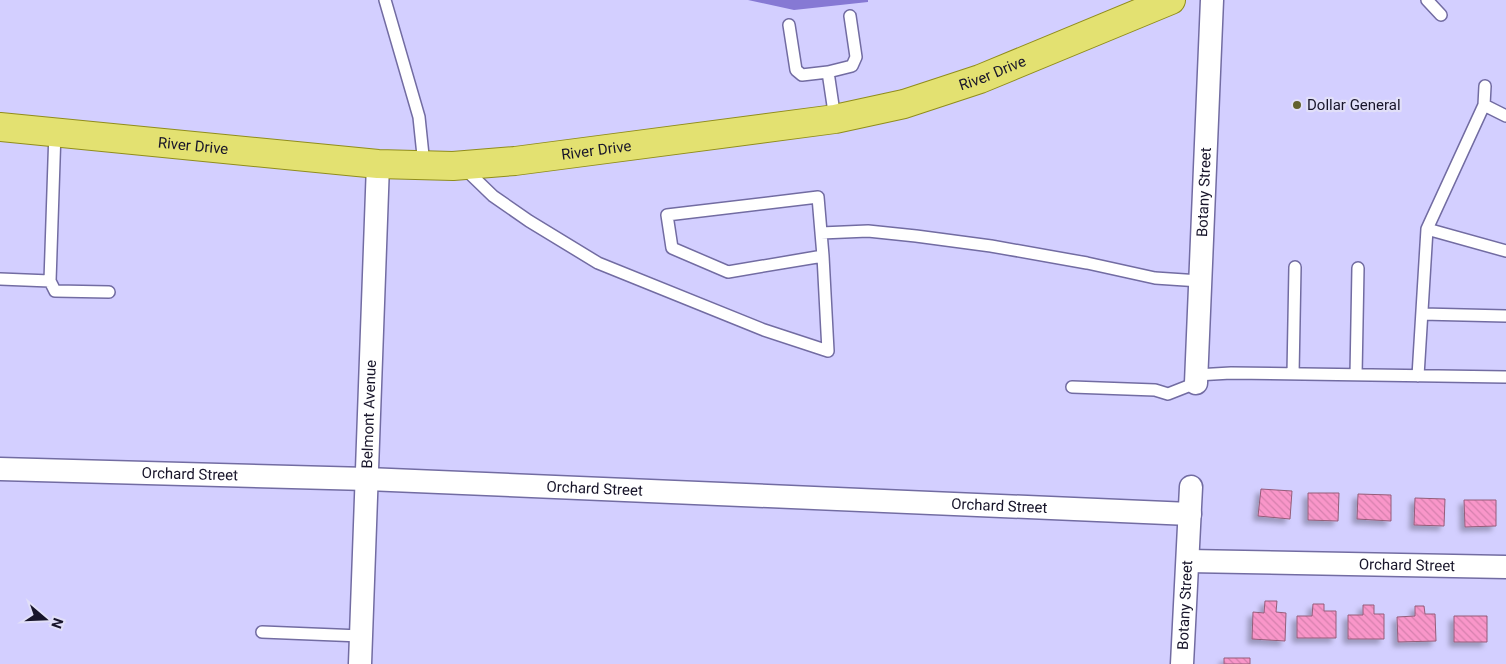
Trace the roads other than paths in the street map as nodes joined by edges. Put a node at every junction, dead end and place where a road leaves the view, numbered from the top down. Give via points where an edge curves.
1 (385, 0) edge
2 (1171, 0) edge
3 (1212, 0) edge
4 (1427, 0) edge
5 (850, 16) dead end
6 (1441, 16) dead end
7 (788, 25) dead end
8 (828, 72) junction
9 (1485, 86) dead end
10 (1484, 106) junction
11 (1506, 116) edge
12 (835, 119) junction
13 (0, 127) edge
14 (55, 131) junction
15 (378, 164) junction
16 (424, 165) junction
17 (462, 166) junction
18 (1427, 230) junction
19 (821, 234) junction
20 (1506, 251) edge
21 (823, 256) junction
22 (1295, 267) dead end
23 (1358, 268) dead end
24 (0, 279) edge
25 (50, 281) junction
26 (1200, 281) junction
27 (109, 292) dead end
28 (1422, 314) junction
29 (1506, 316) edge
30 (1293, 374) junction
31 (1356, 375) junction
32 (1418, 376) junction
33 (1506, 378) edge
34 (1196, 379) junction
35 (1072, 387) dead end
36 (0, 469) edge
37 (367, 479) junction
38 (1191, 488) dead end
39 (1190, 514) junction
40 (1188, 562) junction
41 (1506, 566) edge
42 (262, 632) dead end
43 (362, 636) junction
44 (360, 664) edge
45 (1182, 664) edge

1 - 16 lane via 419,116
2 - 12 main road, River Drive via 980,79 904,104
3 - 26 street, Botany Street
4 - 6 lane
5 - 8 lane via 856,58 852,66
7 - 8 lane via 796,70 802,75
8 - 12 lane
9 - 10 lane
10 - 11 lane
10 - 18 lane
12 - 17 main road, River Drive
13 - 14 main road, River Drive
14 - 15 main road, River Drive
14 - 25 lane
15 - 16 main road, River Drive
15 - 37 street, Belmont Avenue
16 - 17 main road, River Drive
17 - 21 lane via 493,196 598,263 755,326 828,351
18 - 20 lane
18 - 28 lane
19 - 21 lane
19 - 21 lane via 818,197 666,215 672,248 728,272
19 - 26 lane via 868,231 916,236 1087,263 1155,278
22 - 30 lane
23 - 31 lane
24 - 25 lane
25 - 27 lane via 55,291
26 - 34 street, Botany Street
28 - 29 lane
28 - 32 lane
30 - 31 lane
30 - 34 lane via 1231,373
31 - 32 lane
32 - 33 lane
34 - 35 lane via 1168,394 1155,390
36 - 37 street, Orchard Street
37 - 39 street, Orchard Street
37 - 43 street, Belmont Avenue
38 - 39 street, Botany Street
39 - 40 street, Botany Street
40 - 41 street, Orchard Street
40 - 45 street, Botany Street
42 - 43 lane
43 - 44 street, Belmont Avenue

